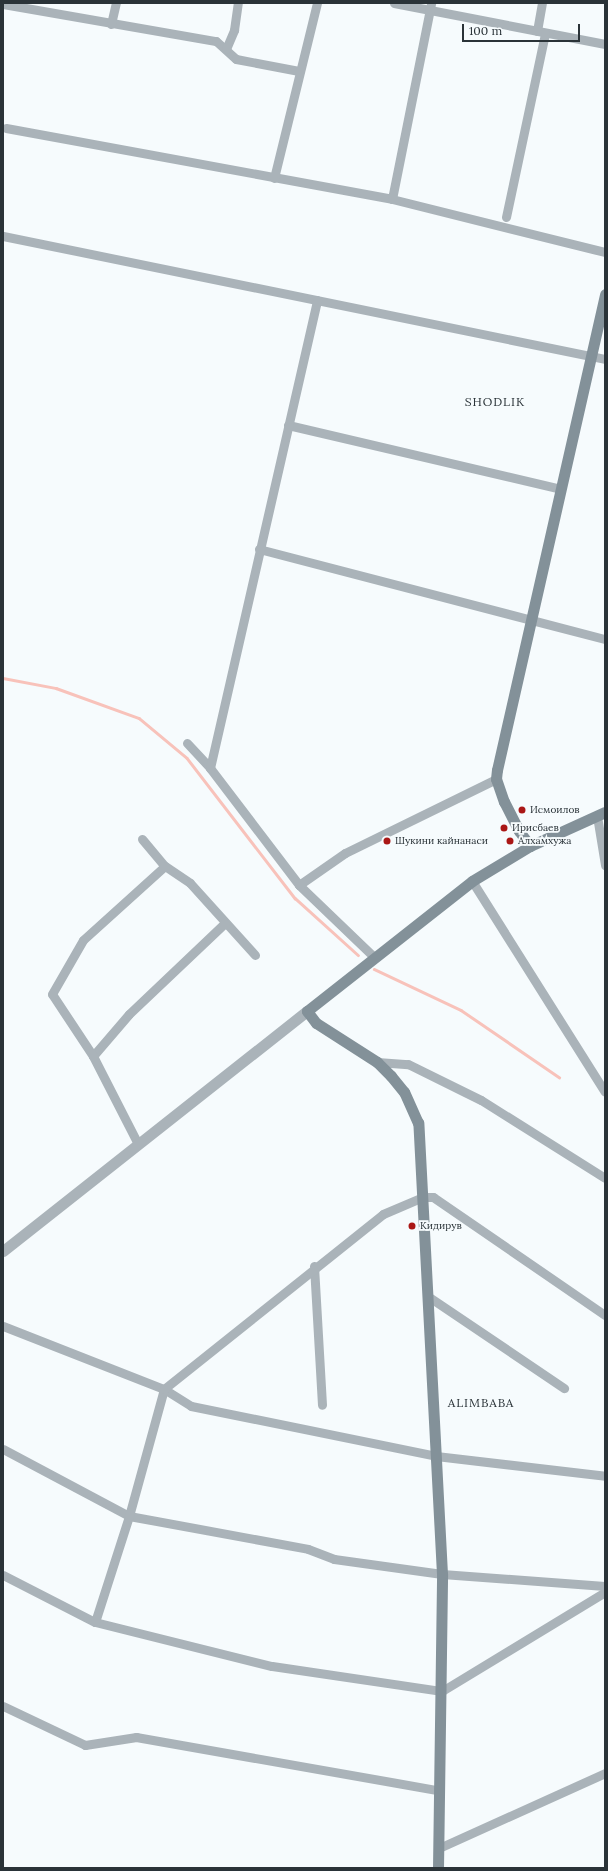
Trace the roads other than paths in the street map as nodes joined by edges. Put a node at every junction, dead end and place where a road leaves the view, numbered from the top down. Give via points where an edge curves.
1 (116, 3) edge
2 (238, 3) edge
3 (316, 3) edge
4 (394, 3) edge
5 (542, 3) edge
6 (3, 4) edge
7 (430, 7) edge
8 (112, 24) junction
9 (541, 32) junction
10 (605, 44) edge
11 (226, 49) junction
12 (300, 71) junction
13 (6, 128) dead end
14 (274, 178) junction
15 (392, 199) junction
16 (506, 217) dead end
17 (3, 236) edge
18 (605, 252) edge
19 (605, 294) edge
20 (317, 300) junction
21 (591, 357) junction
22 (605, 359) edge
23 (288, 425) junction
24 (561, 490) junction
25 (259, 549) junction
26 (531, 621) junction
27 (605, 639) edge
28 (188, 743) dead end
29 (210, 768) junction
30 (496, 779) junction
31 (601, 814) edge
32 (142, 838) dead end
33 (530, 846) junction
34 (605, 865) edge
35 (165, 866) junction
36 (472, 881) junction
37 (299, 885) junction
38 (225, 923) junction
39 (254, 955) dead end
40 (375, 958) junction
41 (307, 1011) junction
42 (93, 1056) junction
43 (377, 1062) junction
44 (605, 1092) edge
45 (138, 1144) junction
46 (605, 1178) edge
47 (423, 1197) junction
48 (3, 1251) edge
49 (314, 1266) junction
50 (428, 1297) junction
51 (605, 1315) edge
52 (3, 1326) edge
53 (564, 1388) dead end
54 (164, 1389) junction
55 (322, 1405) dead end
56 (3, 1449) edge
57 (436, 1456) junction
58 (605, 1476) edge
59 (129, 1516) junction
60 (442, 1574) junction
61 (3, 1576) edge
62 (605, 1586) edge
63 (605, 1592) edge
64 (95, 1622) junction
65 (442, 1690) junction
66 (3, 1706) edge
67 (605, 1773) edge
68 (438, 1790) junction
69 (439, 1848) junction
70 (438, 1868) edge

1 - 8 street
2 - 11 street via 234,30
3 - 12 street
4 - 7 street
5 - 9 street
6 - 8 street
7 - 9 street
7 - 15 street
8 - 11 street via 216,41
9 - 10 street
9 - 16 street
11 - 12 street via 236,59
12 - 14 street
13 - 14 street
14 - 15 street
15 - 18 street
17 - 20 street
19 - 21 main road
20 - 21 street
20 - 23 street
21 - 22 street
21 - 24 main road
23 - 24 street
23 - 25 street
24 - 26 main road
25 - 26 street
25 - 29 street
26 - 27 street
26 - 30 main road
28 - 29 street
29 - 37 street
30 - 33 main road via 511,816
30 - 37 street via 345,853
31 - 33 main road
31 - 34 street
32 - 35 street
33 - 36 main road
35 - 38 street via 190,883
35 - 42 street via 82,940 52,994
36 - 40 main road
36 - 44 street
37 - 40 street
38 - 39 street
38 - 42 street via 128,1014
40 - 41 main road
41 - 43 main road via 316,1023
41 - 45 street
42 - 45 street
43 - 46 street via 408,1064 481,1100
43 - 47 main road via 404,1092 418,1123
45 - 48 street
47 - 49 street via 383,1214
47 - 50 main road
47 - 51 street via 433,1197
49 - 54 street
49 - 55 street
50 - 53 street
50 - 57 main road
52 - 54 street
54 - 57 street via 191,1406
54 - 59 street
56 - 59 street
57 - 58 street
57 - 60 main road
59 - 60 street via 308,1549 334,1559
59 - 64 street
60 - 62 street
60 - 65 main road
61 - 64 street
63 - 65 street
64 - 65 street via 272,1666
65 - 68 main road
66 - 68 street via 85,1745 136,1737
67 - 69 street
68 - 69 main road
69 - 70 main road

